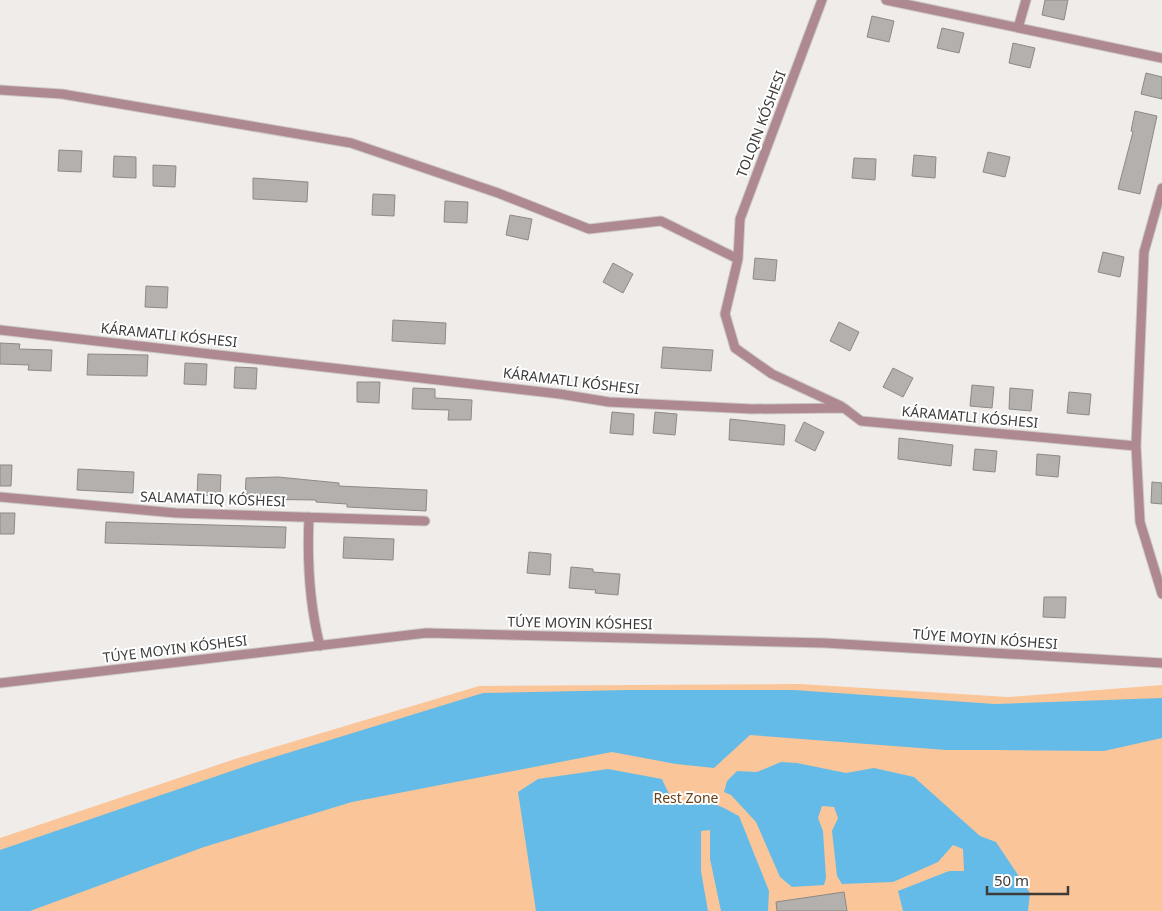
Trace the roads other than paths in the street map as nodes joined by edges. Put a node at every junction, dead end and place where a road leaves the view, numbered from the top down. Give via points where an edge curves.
1 (822, 0) edge
2 (886, 0) edge
3 (1026, 0) edge
4 (1018, 28) junction
5 (1162, 58) edge
6 (0, 90) edge
7 (1162, 188) edge
8 (738, 259) junction
9 (0, 330) edge
10 (844, 408) junction
11 (1136, 446) junction
12 (0, 498) edge
13 (309, 516) junction
14 (425, 521) dead end
15 (1162, 594) edge
16 (320, 646) junction
17 (1162, 664) edge
18 (0, 683) edge

1 - 8 street via 740,219
2 - 4 street
3 - 4 street
4 - 5 street
6 - 8 street via 62,94 351,143 498,193 589,229 661,220
7 - 11 street via 1144,252
8 - 10 street via 725,314 735,348 772,374
9 - 10 street via 609,402 752,409
10 - 11 street via 861,421
11 - 15 street via 1140,522
12 - 13 street via 176,513
13 - 14 street
13 - 16 street via 307,560 313,617
16 - 17 street via 446,634 825,643
16 - 18 street

